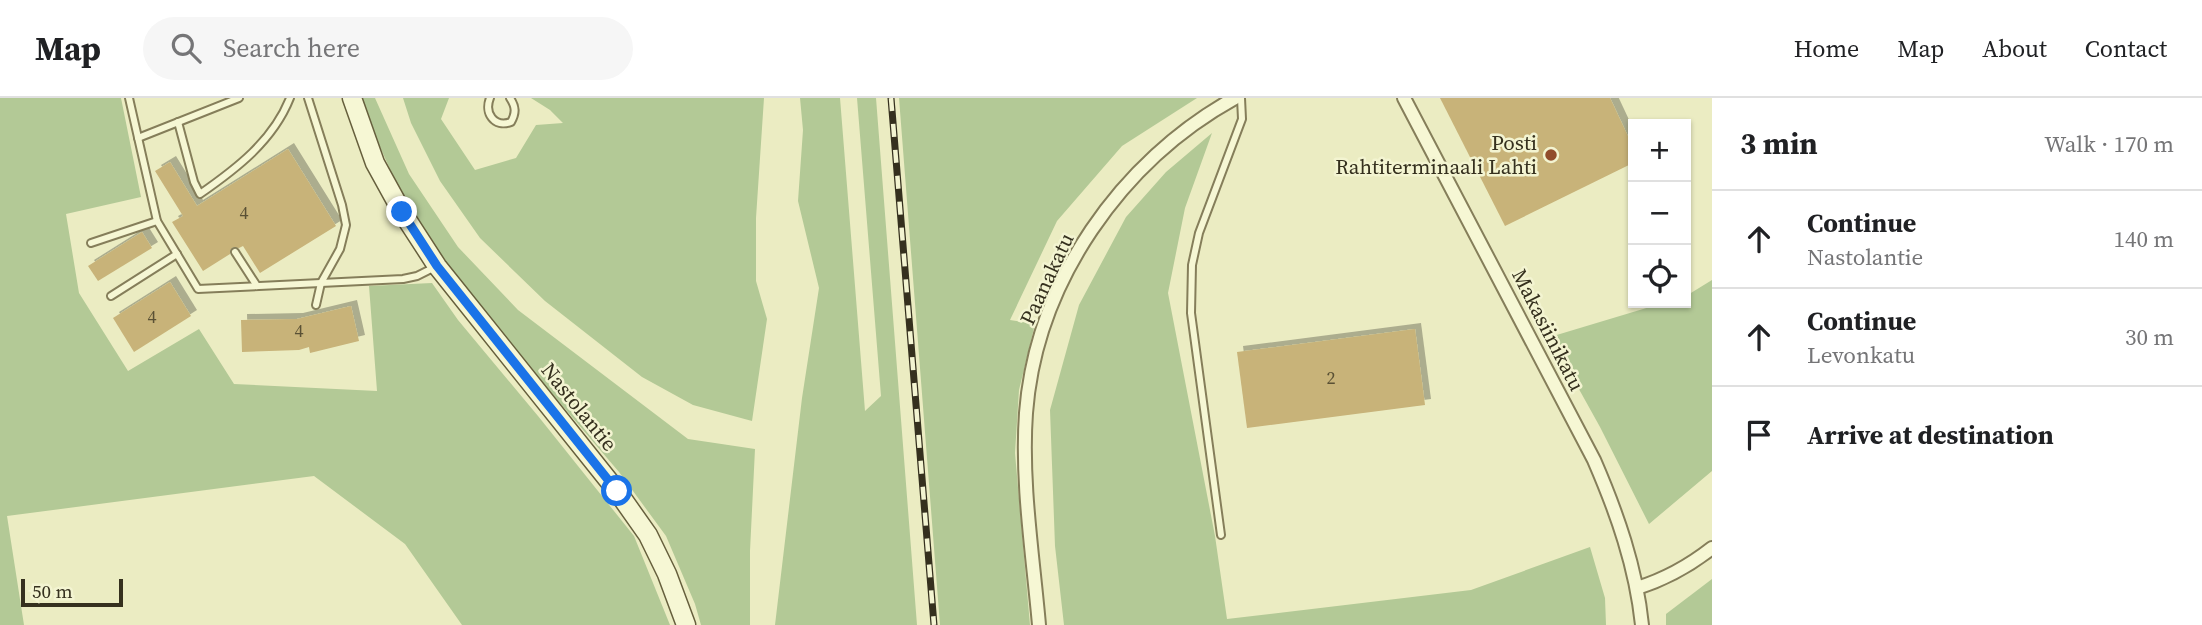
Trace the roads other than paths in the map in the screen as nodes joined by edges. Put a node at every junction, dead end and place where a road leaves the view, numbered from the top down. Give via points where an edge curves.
1 (129, 98) edge
2 (239, 98) edge
3 (290, 98) edge
4 (308, 98) edge
5 (352, 98) edge
6 (490, 98) edge
7 (510, 98) edge
8 (1235, 98) edge
9 (1241, 98) edge
10 (1404, 98) edge
11 (178, 122) junction
12 (138, 138) junction
13 (157, 221) junction
14 (91, 243) dead end
15 (235, 252) dead end
16 (177, 254) junction
17 (437, 266) junction
18 (321, 283) junction
19 (257, 286) junction
20 (111, 296) dead end
21 (316, 305) dead end
22 (1221, 535) dead end
23 (1712, 548) edge
24 (1637, 587) junction
25 (686, 625) edge
26 (1039, 625) edge
27 (1642, 625) edge

1 - 12 lane
2 - 11 lane
3 - 11 lane via 265,142 200,194
4 - 18 lane via 346,225 340,249
5 - 17 main road, Nastolantie via 376,163
6 - 7 lane via 489,115 503,125 515,114
8 - 26 street, Paanakatu via 1153,156 1123,188 1074,259 1040,334 1026,413
9 - 22 lane via 1242,119 1199,233 1192,265 1191,313
10 - 24 street, Makasiinikatu via 1594,460 1621,528
11 - 12 lane
12 - 13 lane
13 - 14 lane
13 - 16 lane
15 - 19 lane
16 - 19 lane via 198,289
16 - 20 lane
17 - 18 lane via 403,279
17 - 25 main road, Nastolantie via 640,524 667,573
18 - 19 lane
18 - 21 lane
23 - 24 street via 1678,572
24 - 27 street, Makasiinikatu

